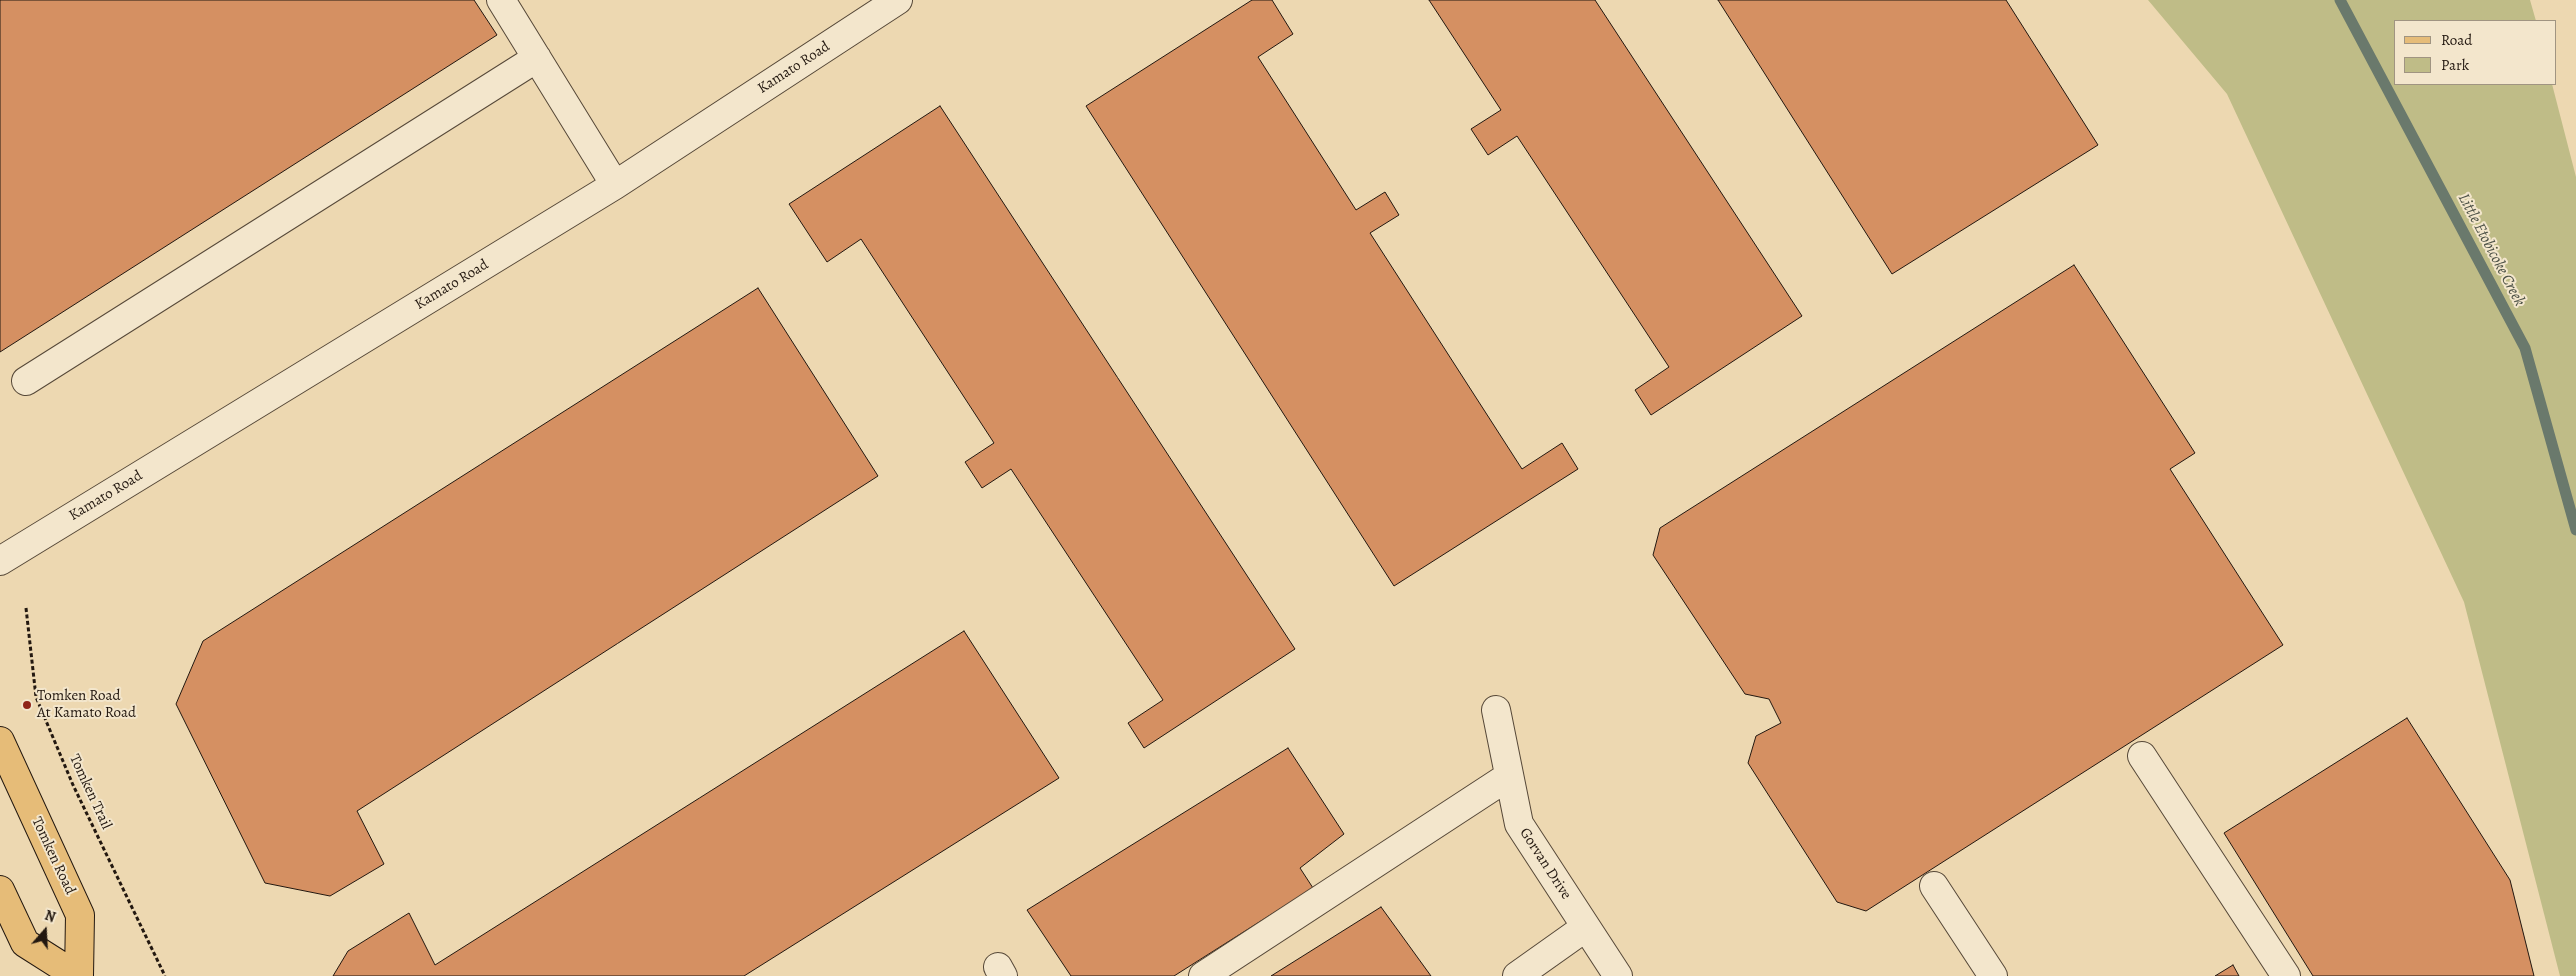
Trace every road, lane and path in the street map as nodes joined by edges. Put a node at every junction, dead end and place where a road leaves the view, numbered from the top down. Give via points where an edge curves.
1 (501, 0) edge
2 (898, 0) edge
3 (537, 58) junction
4 (615, 185) junction
5 (26, 381) dead end
6 (0, 561) edge
7 (26, 608) dead end
8 (1496, 710) dead end
9 (0, 741) edge
10 (2142, 756) dead end
11 (1509, 776) junction
12 (1934, 886) dead end
13 (0, 890) edge
14 (1586, 927) junction
15 (78, 976) edge
16 (165, 976) edge
17 (1203, 976) edge
18 (1517, 976) edge
19 (1618, 976) edge
20 (1993, 976) edge
21 (2286, 976) edge

1 - 3 street
2 - 4 street, Kamato Road
3 - 4 street
3 - 5 street
4 - 6 street, Kamato Road
7 - 16 path, Tomken Trail via 36,697 73,785
8 - 11 street, Gorvan Drive
9 - 15 main road, Tomken Road via 80,914
10 - 21 street
11 - 14 street, Gorvan Drive via 1519,824
11 - 17 street
12 - 20 street
13 - 15 main road, Tomken Road via 26,943
14 - 18 street
14 - 19 street, Gorvan Drive

